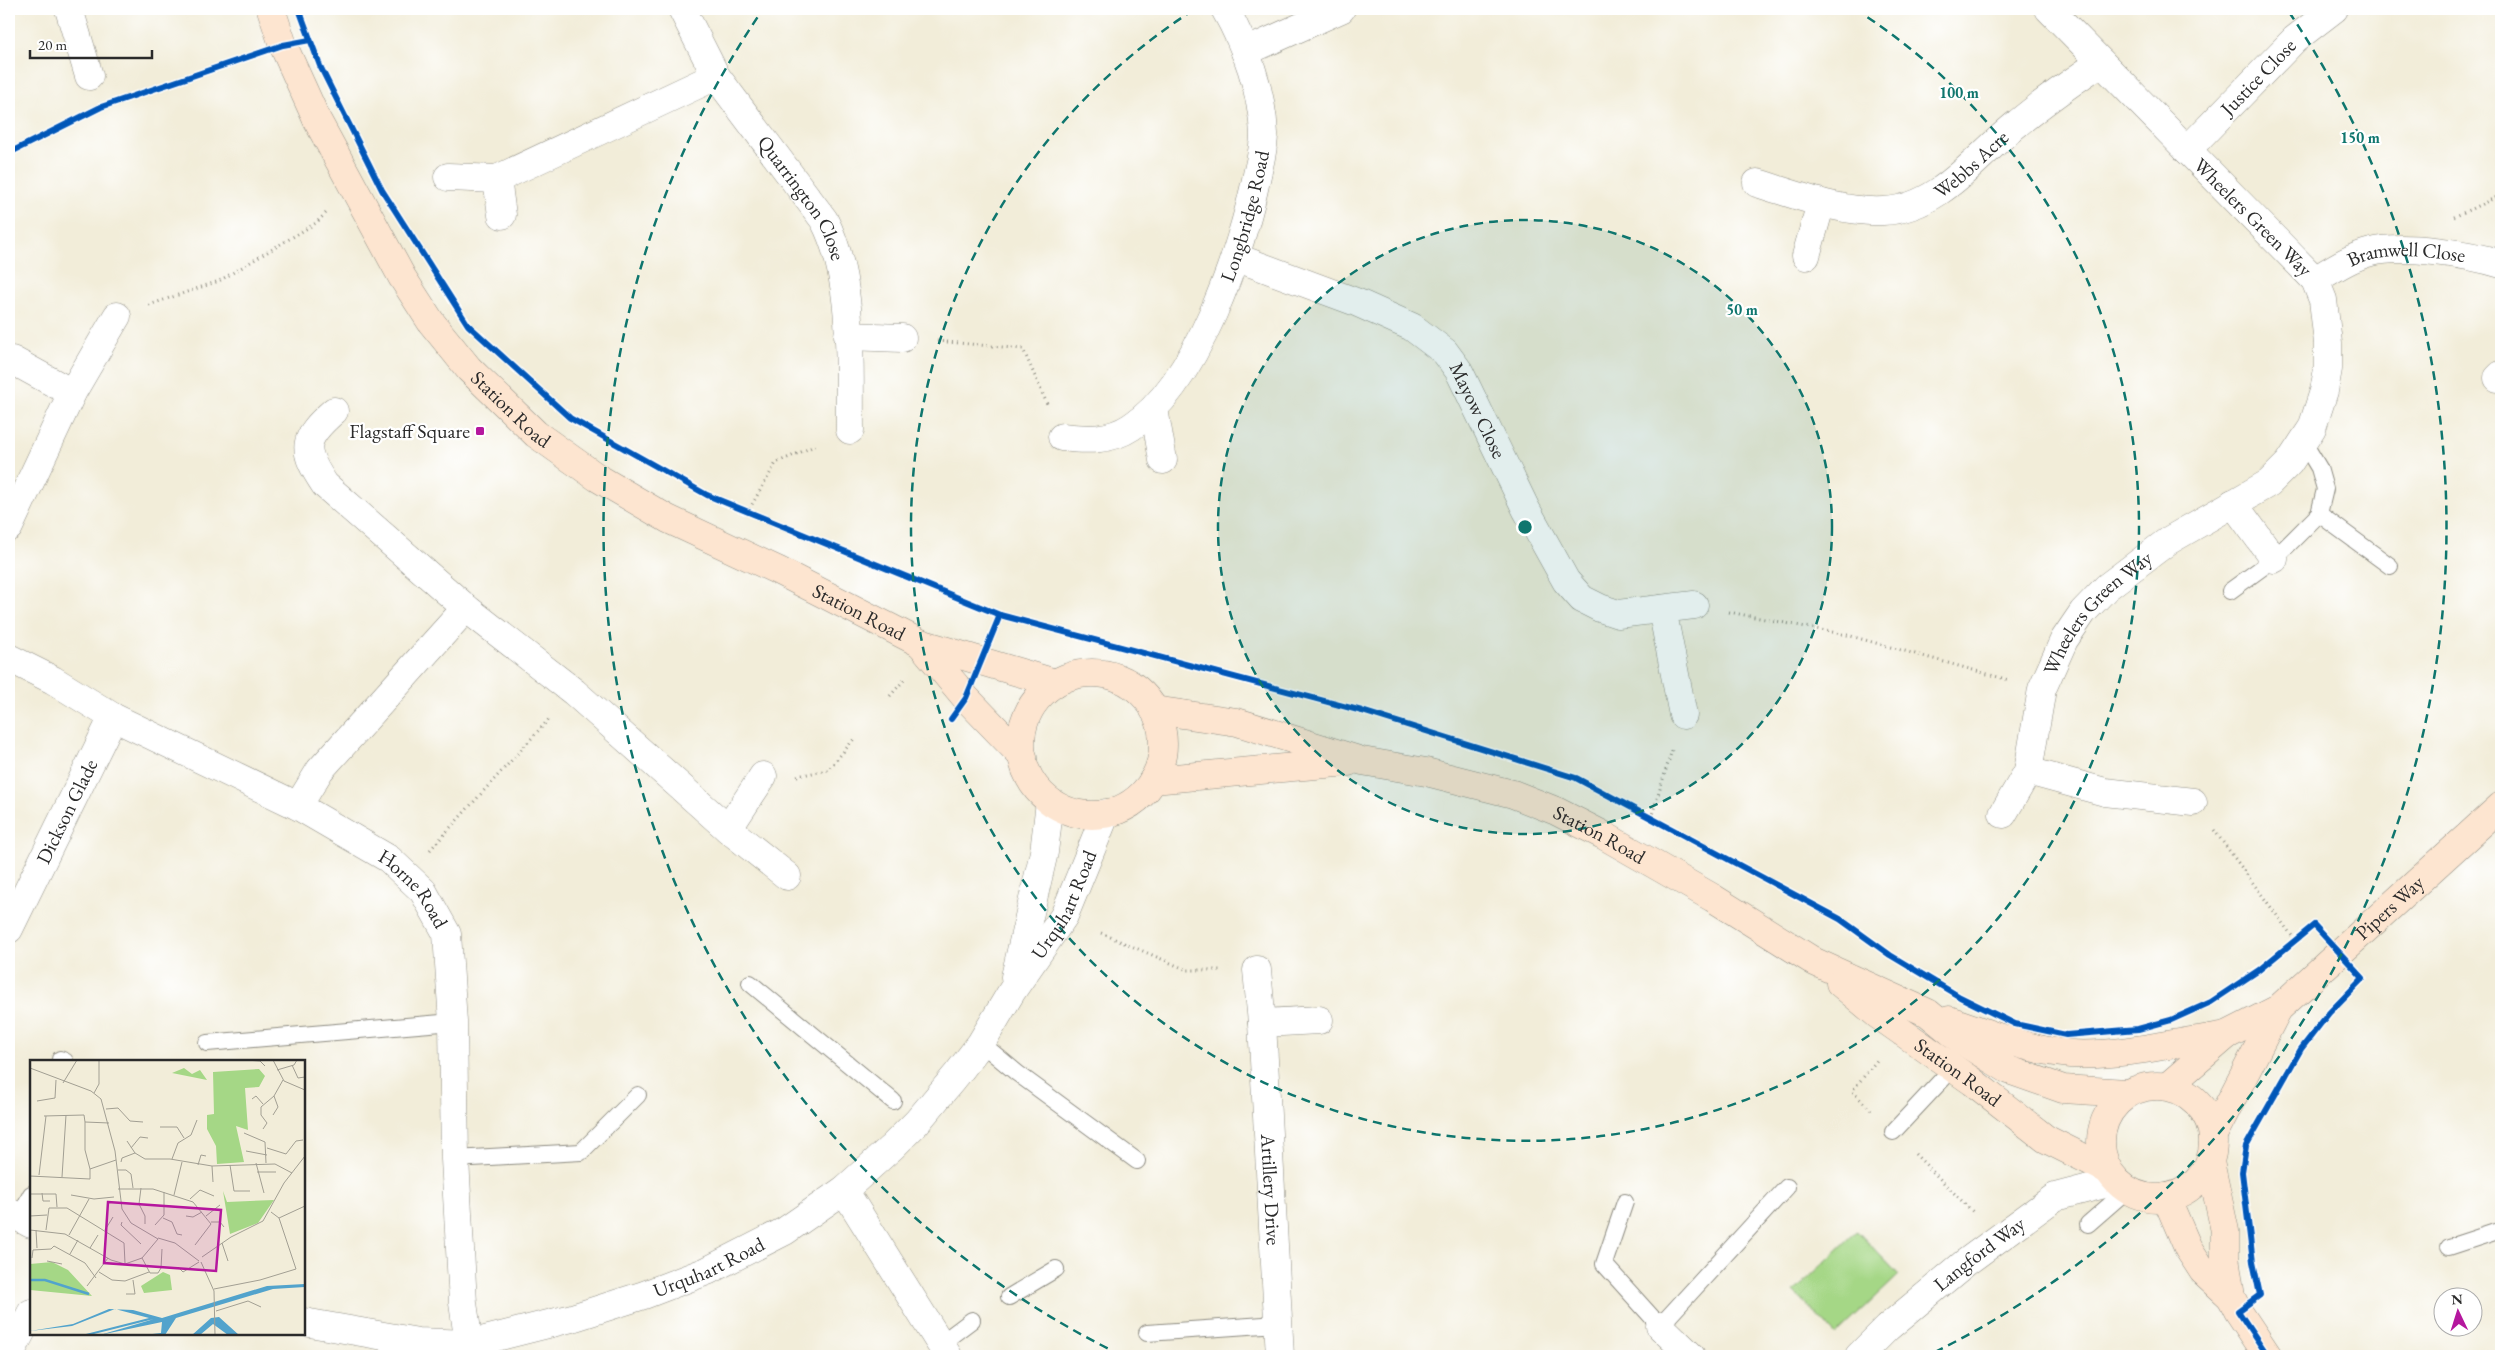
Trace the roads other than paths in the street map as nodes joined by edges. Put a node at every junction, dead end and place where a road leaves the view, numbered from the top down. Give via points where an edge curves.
1 (69, 9) edge
2 (271, 9) edge
3 (682, 9) edge
4 (1225, 9) edge
5 (1341, 9) edge
6 (2049, 9) edge
7 (2334, 9) edge
8 (1245, 52) junction
9 (2101, 62) junction
10 (89, 76) dead end
11 (716, 76) junction
12 (2187, 150) junction
13 (448, 177) dead end
14 (497, 179) junction
15 (1757, 183) dead end
16 (1821, 203) junction
17 (502, 215) dead end
18 (1806, 256) dead end
19 (1235, 257) junction
20 (2501, 264) edge
21 (2316, 280) junction
22 (117, 316) road end
23 (848, 336) junction
24 (902, 338) road end
25 (12, 360) dead end
26 (72, 393) junction
27 (1154, 410) junction
28 (334, 411) dead end
29 (850, 430) road end
30 (1062, 437) road end
31 (2304, 443) junction
32 (1163, 460) dead end
33 (2234, 503) junction
34 (2320, 514) junction
35 (9, 526) edge
36 (2274, 559) junction
37 (2390, 566) dead end
38 (2230, 591) dead end
39 (1694, 605) road end
40 (466, 608) junction
41 (1662, 610) junction
42 (920, 643) junction
43 (9, 658) edge
44 (1055, 683) junction
45 (1154, 710) junction
46 (1683, 716) road end
47 (113, 717) junction
48 (1023, 757) junction
49 (1362, 760) junction
50 (2028, 772) junction
51 (763, 776) road end
52 (1153, 780) junction
53 (1050, 802) junction
54 (2193, 802) road end
55 (298, 806) junction
56 (2501, 806) edge
57 (1106, 813) junction
58 (2003, 814) dead end
59 (728, 829) junction
60 (787, 876) dead end
61 (13, 911) edge
62 (1816, 962) junction
63 (1257, 970) road end
64 (750, 983) dead end
65 (1012, 991) junction
66 (2278, 1009) junction
67 (1928, 1013) junction
68 (1319, 1020) dead end
69 (453, 1022) junction
70 (1262, 1024) junction
71 (2227, 1035) junction
72 (207, 1042) dead end
73 (980, 1043) junction
74 (1953, 1068) junction
75 (2168, 1086) junction
76 (2127, 1093) junction
77 (638, 1095) dead end
78 (893, 1101) dead end
79 (1893, 1132) dead end
80 (2213, 1135) junction
81 (455, 1159) junction
82 (1137, 1161) dead end
83 (2210, 1162) junction
84 (2117, 1180) junction
85 (1787, 1187) dead end
86 (844, 1190) junction
87 (30, 1196) edge
88 (2166, 1197) junction
89 (1625, 1202) dead end
90 (20, 1218) edge
91 (2088, 1224) dead end
92 (2501, 1230) edge
93 (2449, 1247) dead end
94 (1056, 1269) dead end
95 (1009, 1296) dead end
96 (2231, 1297) junction
97 (30, 1315) edge
98 (972, 1320) dead end
99 (305, 1322) edge
100 (1279, 1324) junction
101 (1660, 1326) junction
102 (1147, 1333) dead end
103 (469, 1344) junction
104 (944, 1350) edge
105 (9, 1356) edge
106 (1280, 1356) edge
107 (1691, 1356) edge
108 (1859, 1356) edge
109 (2268, 1356) edge

1 - 10 street
2 - 42 street, Station Road via 283,45 317,120 352,186 431,322 469,369 536,434 598,478 668,520 779,571
3 - 11 street, Quarrington Close
4 - 8 street, Longbridge Road
5 - 8 street
6 - 9 street, Wheelers Green Way
7 - 12 street, Justice Close via 2295,40
8 - 19 street, Longbridge Road via 1256,82 1264,136 1253,193
9 - 12 street, Wheelers Green Way
9 - 16 street, Webbs Acre via 2016,124 1932,197 1884,211
11 - 14 street
11 - 23 street, Quarrington Close via 824,220 835,241 841,264
12 - 21 street, Wheelers Green Way
13 - 14 street
14 - 17 street
15 - 16 street, Webbs Acre
16 - 18 street
19 - 27 street, Longbridge Road via 1218,303 1195,350
19 - 41 street, Mayow Close via 1386,314 1431,340 1459,371 1526,510 1566,581 1582,599 1618,614
20 - 21 street, Bramwell Close via 2484,258 2401,249 2371,252
21 - 31 street, Wheelers Green Way via 2326,321 2328,369 2312,428
22 - 26 street
23 - 24 street
23 - 29 street, Quarrington Close
25 - 26 street
26 - 35 street
27 - 30 street, Longbridge Road via 1130,428 1109,437 1086,440
27 - 32 street
28 - 40 street via 314,428 308,440 314,469 325,485
31 - 33 street, Wheelers Green Way via 2269,483
31 - 34 lane via 2319,468 2324,488
33 - 36 street
33 - 50 street, Wheelers Green Way via 2168,541 2107,587 2083,612 2064,640 2042,689
34 - 36 lane
34 - 37 lane
36 - 38 lane
39 - 41 street, Mayow Close
40 - 55 street via 320,770
40 - 59 street via 574,692
41 - 46 street
42 - 44 street, Station Road
42 - 48 street, Station Road via 966,698
43 - 47 street, Horne Road via 53,680
44 - 45 street, Station Road via 1076,674 1099,674 1121,680 1140,692
44 - 48 street, Station Road via 1042,693 1024,722 1020,744
45 - 49 street, Station Road via 1237,722
45 - 52 street, Station Road via 1162,733 1162,757
47 - 55 street, Horne Road
47 - 61 street, Dickson Glade
48 - 53 street, Station Road via 1034,786
49 - 52 street, Station Road
49 - 62 street, Station Road via 1474,783 1556,811 1667,871
50 - 54 street via 2105,792
50 - 58 street, Wheelers Green Way
51 - 59 street
52 - 57 street, Station Road via 1141,796 1125,807
53 - 57 street, Station Road via 1087,815
53 - 65 street, Urquhart Road via 1044,852
55 - 69 street, Horne Road via 389,859 424,891 447,934
56 - 66 street, Pipers Way
57 - 65 street, Urquhart Road via 1064,916
59 - 60 street
62 - 67 street, Station Road
62 - 74 street, Station Road via 1878,1015
63 - 70 street, Artillery Drive
64 - 78 lane
65 - 73 street, Urquhart Road
66 - 71 street, Pipers Way
66 - 80 street, Pipers Way
67 - 71 street via 2022,1044 2071,1054 2118,1051
67 - 76 street, Station Road via 1962,1041 2009,1070 2063,1089
68 - 70 street
69 - 72 lane
69 - 81 street, Horne Road
70 - 100 street, Artillery Drive
71 - 75 street, Pipers Way
73 - 82 lane via 1017,1074
73 - 86 street, Urquhart Road via 917,1122
74 - 79 lane
74 - 84 street, Station Road via 2046,1139
75 - 76 street, Station Road via 2154,1085
75 - 80 street via 2184,1092 2198,1103 2208,1118
76 - 84 street, Station Road via 2104,1119 2100,1136 2101,1154
77 - 81 lane via 581,1152
80 - 83 street
81 - 103 street, Horne Road via 463,1303
83 - 88 street, Station Road via 2193,1185
83 - 96 street via 2225,1231
84 - 88 street, Station Road via 2150,1198
84 - 91 lane
84 - 108 street, Langford Way via 2055,1197 1965,1262
85 - 101 lane
86 - 103 street, Urquhart Road via 785,1231 707,1271 572,1318
86 - 104 street
87 - 90 lane
88 - 96 street via 2188,1248 2203,1270
89 - 101 lane via 1604,1264
92 - 93 lane
94 - 95 lane
96 - 109 street
97 - 105 street
98 - 104 lane
99 - 103 street, Urquhart Road via 418,1342
100 - 102 lane
100 - 106 street, Artillery Drive
101 - 107 street

